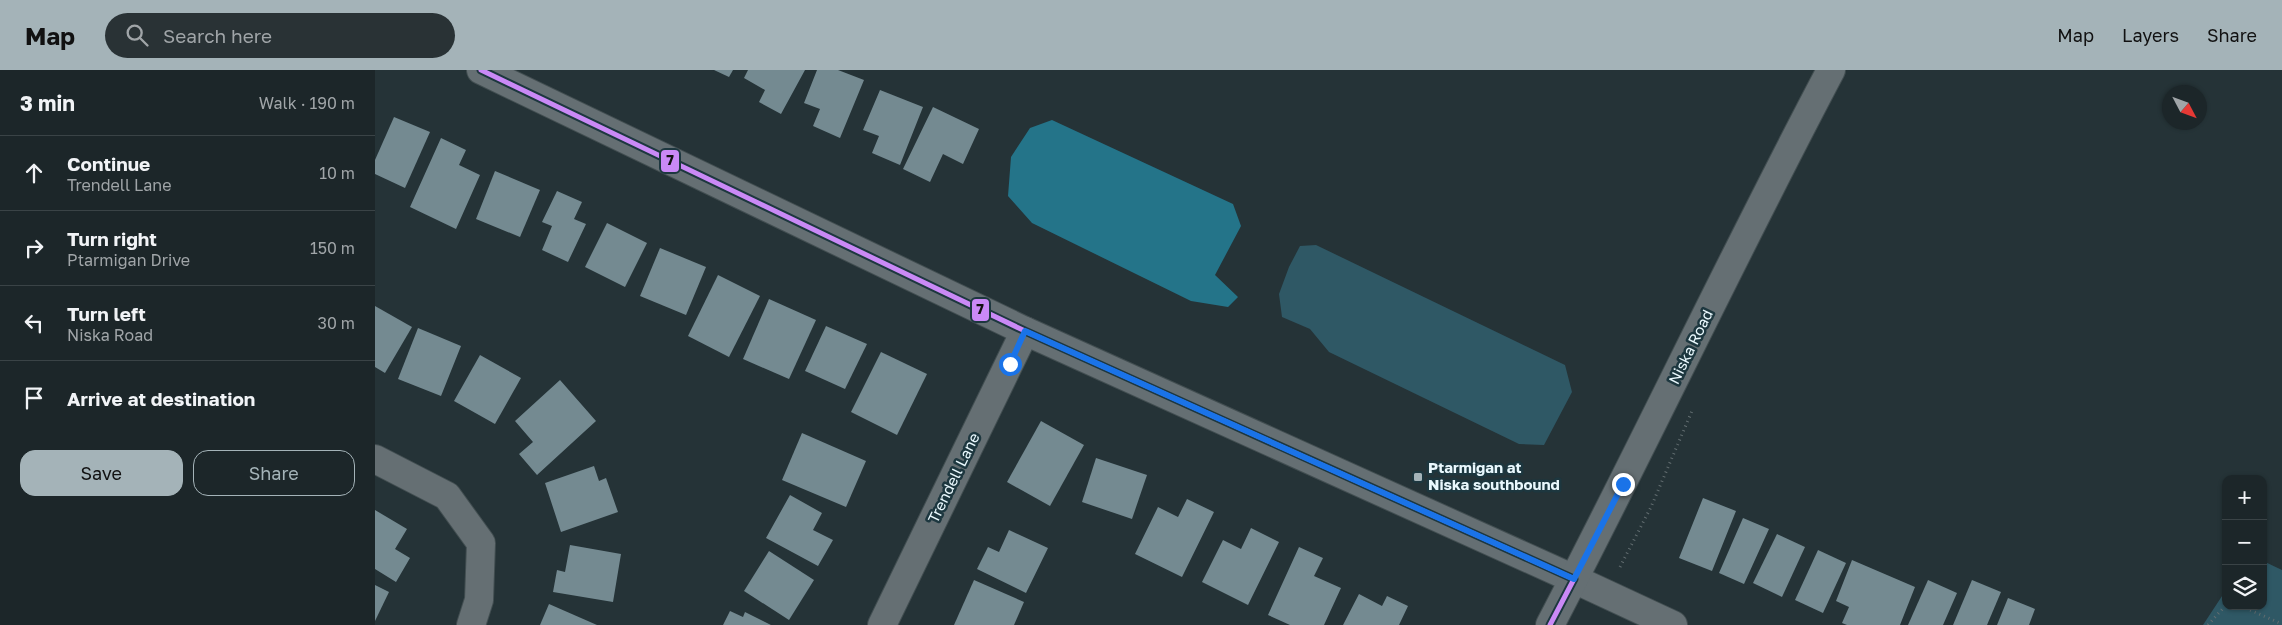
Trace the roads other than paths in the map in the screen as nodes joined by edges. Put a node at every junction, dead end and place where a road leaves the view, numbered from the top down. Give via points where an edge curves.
1 (481, 70) edge
2 (1831, 70) edge
3 (1025, 331) junction
4 (375, 459) edge
5 (1574, 579) junction
6 (471, 625) edge
7 (882, 625) edge
8 (1550, 625) edge
9 (1673, 625) edge

1 - 3 street
2 - 5 street, Niska Road
3 - 5 street
3 - 7 street, Trendell Lane
4 - 6 street via 447,496 481,543 479,600
5 - 8 street, Niska Road
5 - 9 street

